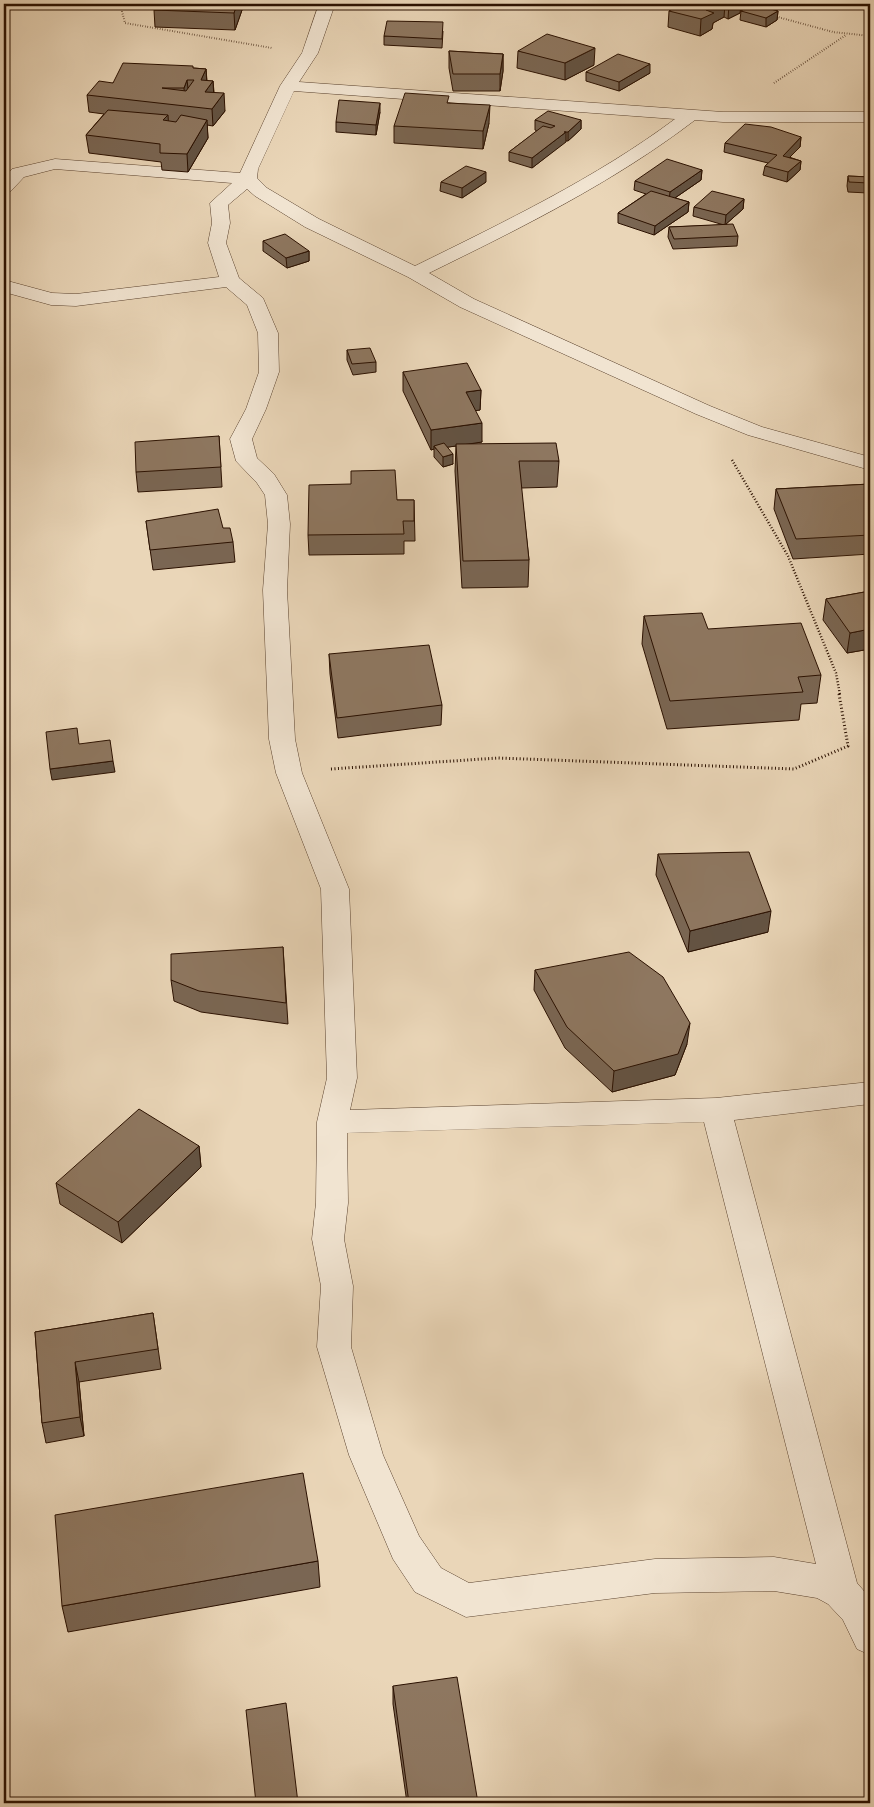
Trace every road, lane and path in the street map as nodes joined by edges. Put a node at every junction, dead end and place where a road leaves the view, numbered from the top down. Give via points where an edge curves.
1 (120, 4) edge
2 (326, 4) edge
3 (735, 4) edge
4 (753, 9) edge
5 (771, 15) edge
6 (846, 35) junction
7 (870, 36) edge
8 (310, 53) junction
9 (288, 86) junction
10 (691, 115) junction
11 (723, 117) junction
12 (870, 117) edge
13 (248, 179) junction
14 (4, 188) edge
15 (415, 273) junction
16 (230, 282) junction
17 (4, 286) edge
18 (703, 410) junction
19 (870, 464) edge
20 (289, 773) junction
21 (870, 1093) edge
22 (716, 1110) junction
23 (332, 1122) junction
24 (841, 1592) junction
25 (870, 1637) edge

1 - 8 path via 125,23
2 - 8 street
3 - 4 path
5 - 6 path
6 - 7 path
6 - 11 path
8 - 9 street
9 - 10 street
9 - 13 street via 249,170
10 - 11 street
10 - 15 street via 654,143 530,216
11 - 12 street
13 - 14 street via 55,164 18,172
13 - 15 street via 261,192 312,223
13 - 16 street via 219,203 221,223 217,243
15 - 18 street via 467,304
16 - 17 street via 76,300 51,299
16 - 20 street via 256,302 268,333 269,372 241,439 248,461 276,495 280,709
18 - 19 street via 755,431
18 - 20 path via 788,556 836,673 848,746 794,769 498,758
20 - 23 street via 335,889 342,1078
21 - 22 street
22 - 23 street
22 - 24 street
23 - 24 street via 332,1203 328,1239 337,1286 334,1347 366,1455 406,1547 428,1580 466,1600 655,1576 774,1574 822,1582
24 - 25 street via 856,1608

